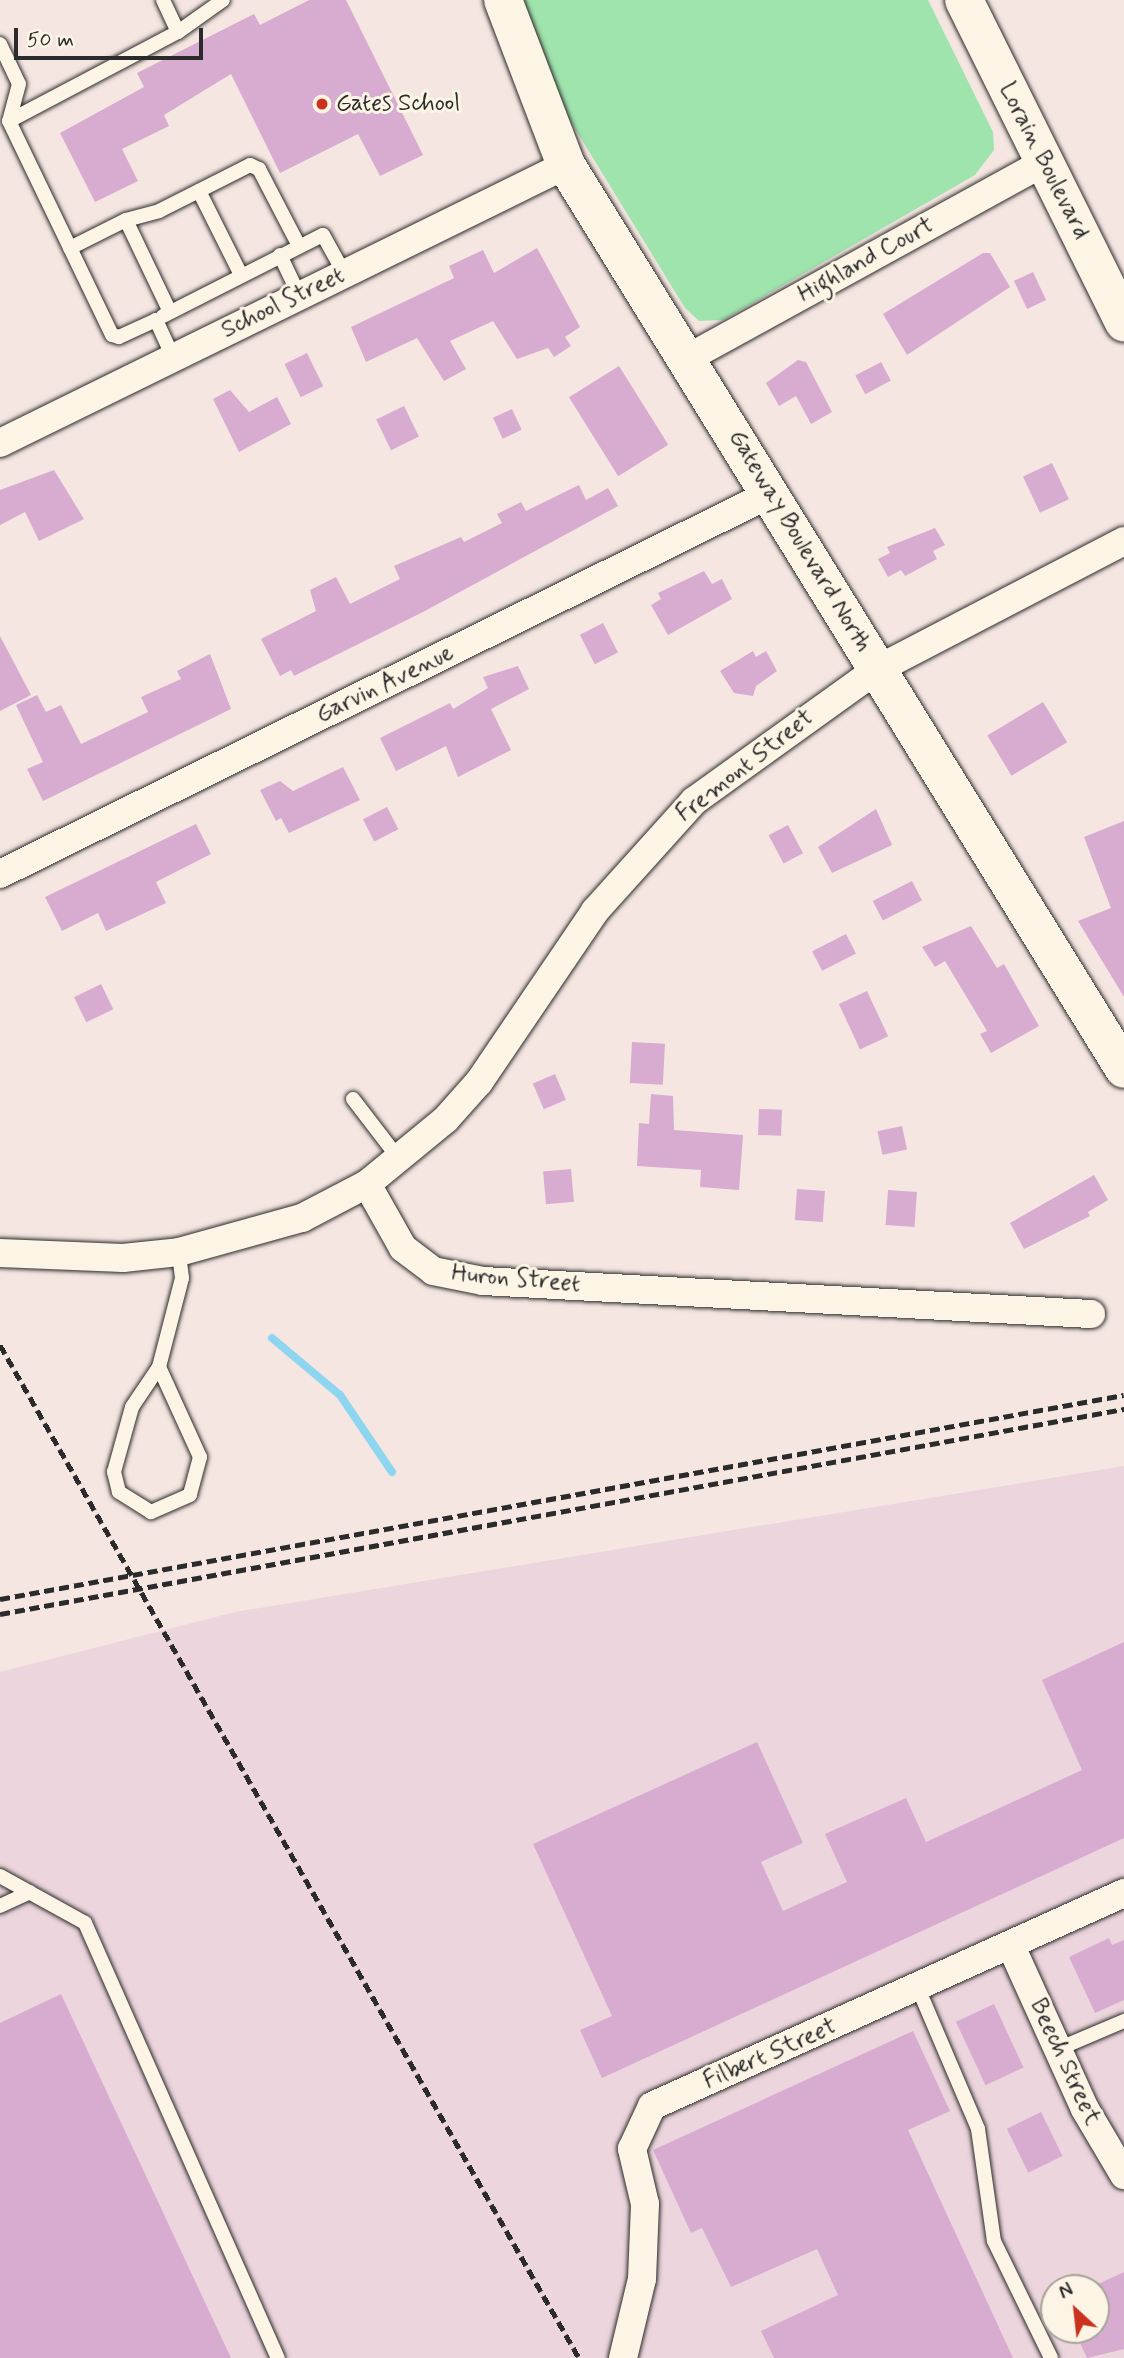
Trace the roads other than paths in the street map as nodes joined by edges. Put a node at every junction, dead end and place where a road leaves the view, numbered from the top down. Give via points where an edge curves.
1 (163, 0) edge
2 (223, 0) edge
3 (503, 0) edge
4 (964, 0) edge
5 (178, 32) junction
6 (0, 44) edge
7 (9, 121) junction
8 (1045, 162) junction
9 (566, 164) junction
10 (199, 191) junction
11 (126, 220) junction
12 (299, 246) junction
13 (70, 248) junction
14 (280, 256) junction
15 (344, 273) junction
16 (241, 275) junction
17 (299, 295) junction
18 (170, 312) junction
19 (156, 320) junction
20 (1124, 321) edge
21 (173, 357) junction
22 (688, 358) junction
23 (0, 443) edge
24 (770, 494) junction
25 (1124, 541) edge
26 (878, 669) junction
27 (0, 874) edge
28 (1124, 1069) edge
29 (353, 1099) dead end
30 (399, 1159) junction
31 (367, 1184) junction
32 (179, 1252) junction
33 (0, 1253) edge
34 (1091, 1314) dead end
35 (159, 1367) junction
36 (0, 1876) edge
37 (30, 1892) junction
38 (1124, 1893) edge
39 (0, 1906) edge
40 (1011, 1946) junction
41 (918, 1988) junction
42 (1124, 2021) edge
43 (1058, 2049) junction
44 (1124, 2175) edge
45 (278, 2358) edge
46 (623, 2358) edge
47 (1051, 2358) edge

1 - 5 lane
2 - 5 lane
3 - 9 main road, Gateway Boulevard North
4 - 8 main road, Lorain Boulevard
5 - 7 lane
6 - 7 lane via 19,84
7 - 13 lane
8 - 20 main road, Lorain Boulevard
8 - 22 street, Highland Court
9 - 15 street, School Street
9 - 22 main road, Gateway Boulevard North
10 - 11 lane
10 - 12 lane via 250,165 259,169
10 - 16 lane
11 - 13 lane
11 - 18 lane
12 - 14 lane
12 - 15 lane via 323,234
13 - 19 lane via 111,335 119,337
14 - 16 lane
14 - 17 lane
15 - 17 street, School Street
16 - 18 lane
17 - 21 street, School Street
18 - 19 lane
19 - 21 lane
21 - 23 street, School Street
22 - 24 main road, Gateway Boulevard North
24 - 26 main road, Gateway Boulevard North
24 - 27 street, Garvin Avenue
25 - 26 street, Fremont Street
26 - 28 main road, Gateway Boulevard North
26 - 30 street, Fremont Street via 729,772 664,829 595,911 479,1082
29 - 30 lane
30 - 31 street, Fremont Street
31 - 32 street via 302,1217
31 - 34 street, Huron Street via 403,1248 433,1271 482,1281
32 - 33 street via 123,1258
32 - 35 lane via 182,1278
35 - 35 lane via 132,1407 114,1472 119,1492 150,1512 190,1495 200,1457
36 - 37 lane
37 - 39 lane
37 - 45 lane via 85,1923
38 - 40 street, Filbert Street
40 - 41 street, Filbert Street
40 - 43 street, Beech Street
41 - 46 street, Filbert Street via 652,2106 632,2149 645,2204 642,2279
41 - 47 lane via 978,2129 994,2241
42 - 43 lane
43 - 44 street, Beech Street

